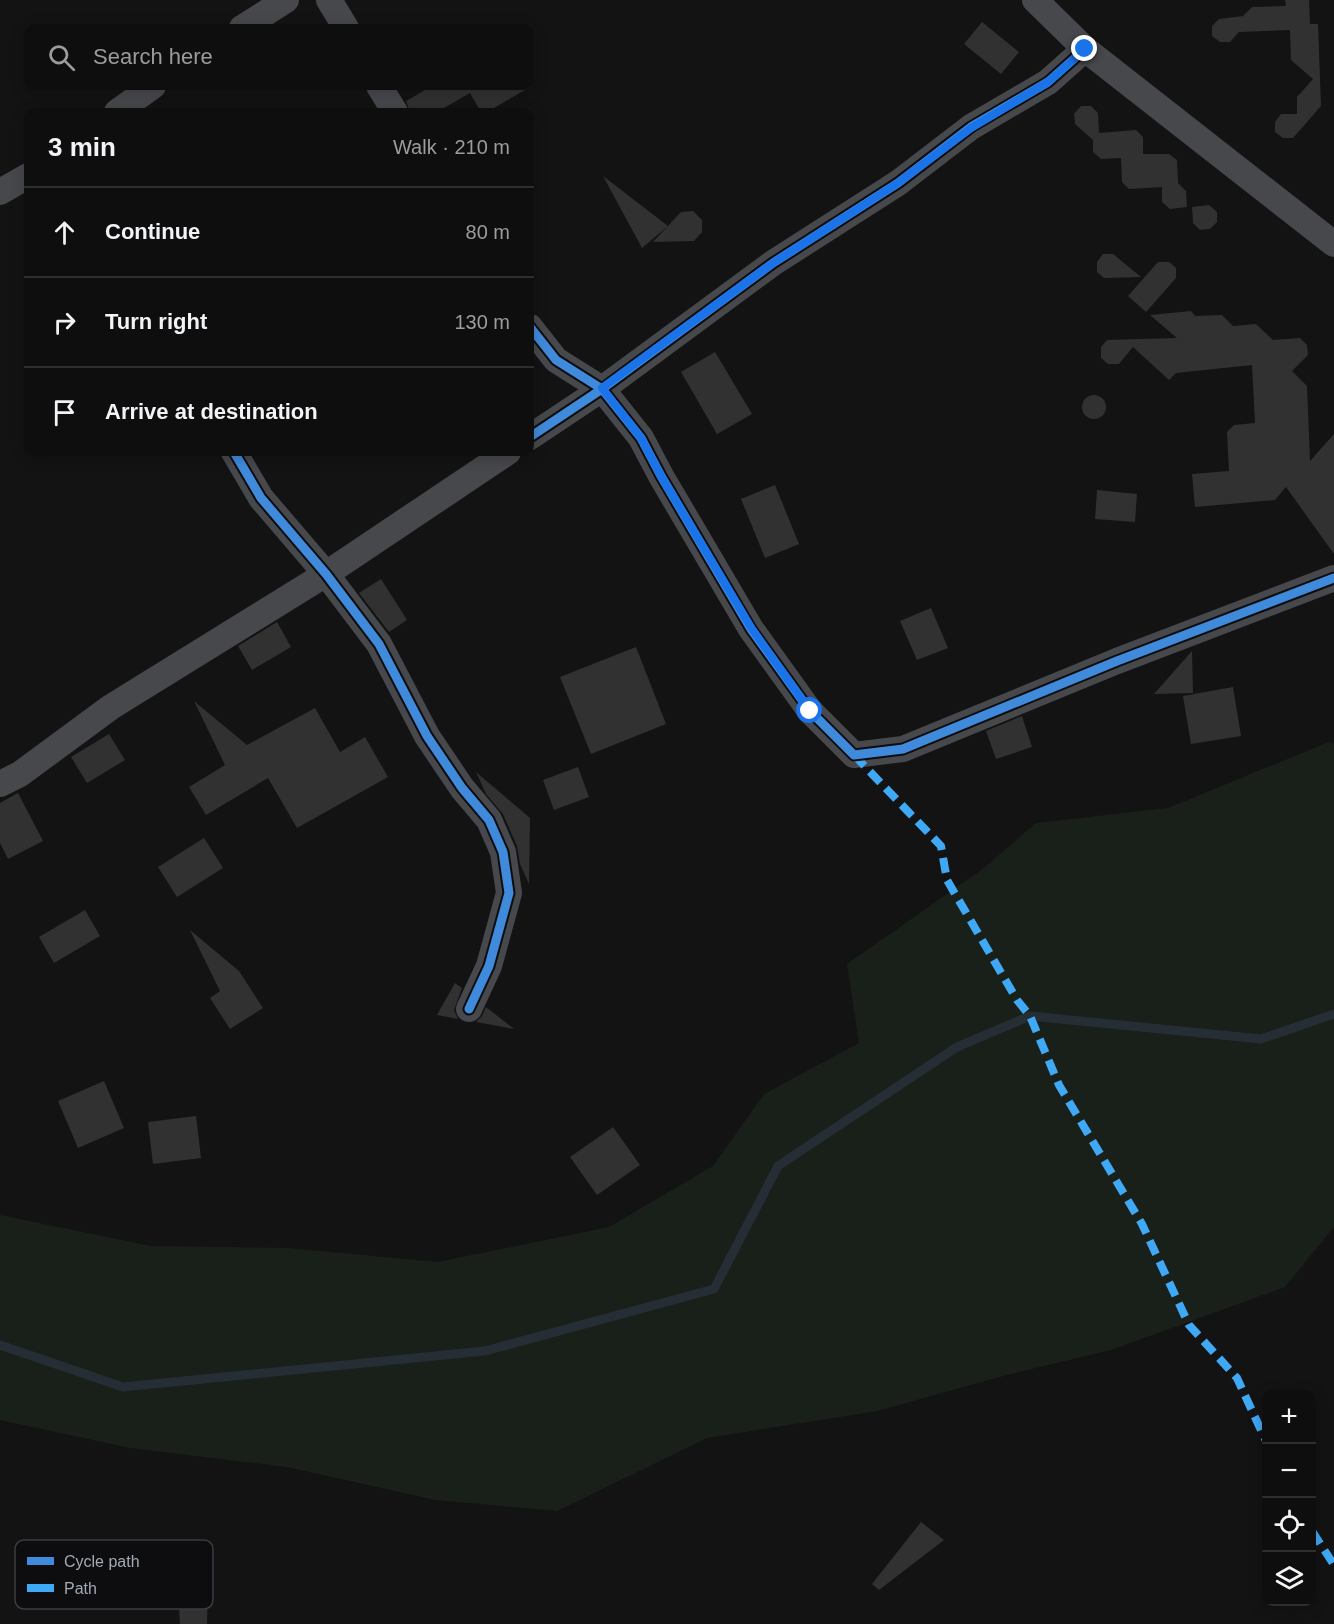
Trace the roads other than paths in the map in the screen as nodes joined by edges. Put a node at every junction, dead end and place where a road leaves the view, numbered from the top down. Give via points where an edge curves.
1 (286, 0) edge
2 (329, 0) edge
3 (1035, 0) edge
4 (248, 24) edge
5 (344, 24) edge
6 (1085, 49) junction
7 (147, 90) edge
8 (381, 90) edge
9 (123, 108) edge
10 (393, 108) edge
11 (24, 178) edge
12 (0, 192) edge
13 (1334, 244) edge
14 (534, 332) edge
15 (602, 388) junction
16 (534, 434) edge
17 (236, 456) edge
18 (502, 456) edge
19 (326, 574) junction
20 (1334, 578) edge
21 (0, 784) edge
22 (469, 1009) dead end

1 - 4 street
2 - 5 street
3 - 6 street
6 - 13 street
6 - 15 street via 1048,82 971,128 898,183 773,263
7 - 9 street
8 - 10 street
11 - 12 street
14 - 15 street via 556,360
15 - 16 street
15 - 20 street via 641,438 752,629 810,711 854,755 903,749
17 - 19 street via 261,498
18 - 19 street
19 - 21 street via 111,707 20,774
19 - 22 street via 379,644 427,736 489,820 503,852 509,893 489,966

